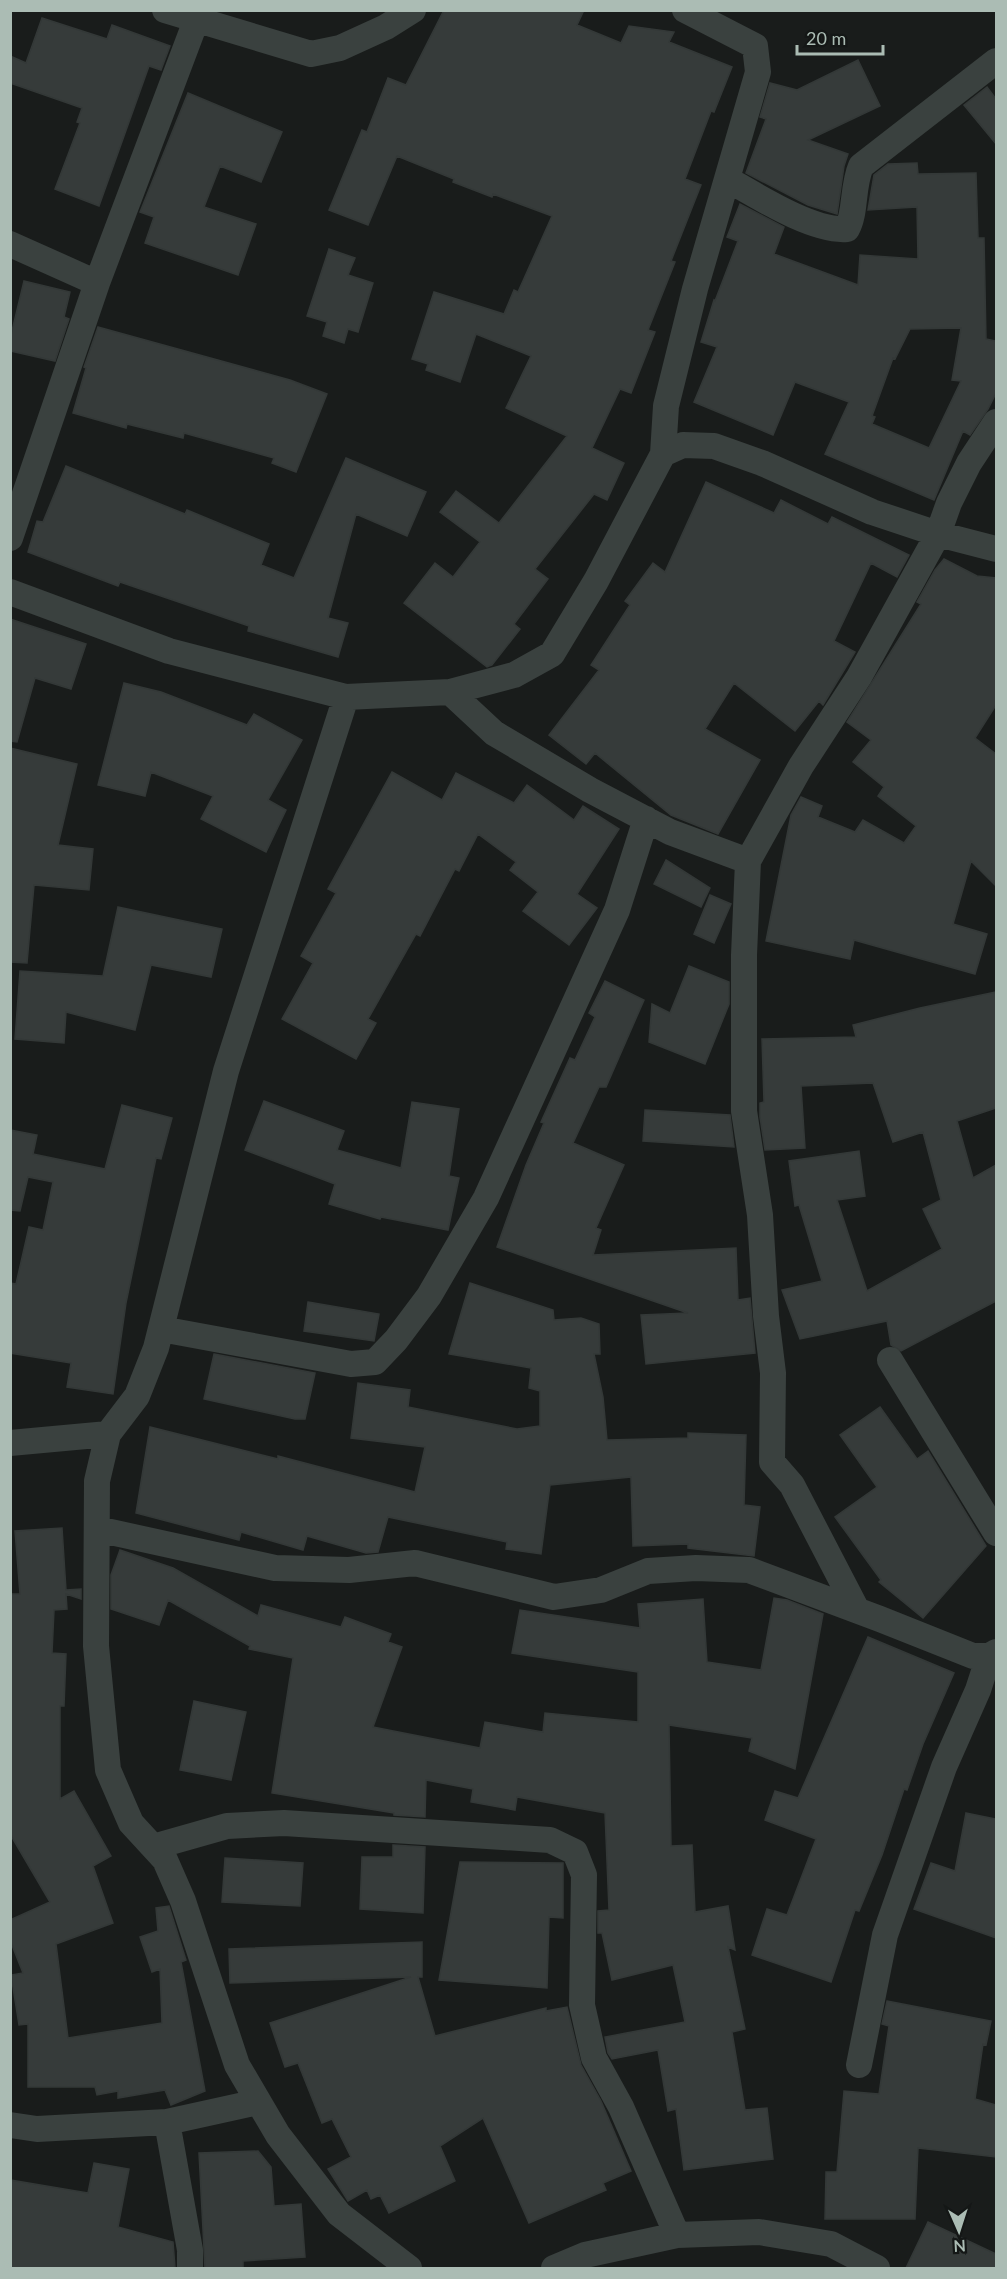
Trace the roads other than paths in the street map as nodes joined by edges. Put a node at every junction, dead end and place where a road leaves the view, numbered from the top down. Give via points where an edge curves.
1 (165, 10) edge
2 (413, 10) edge
3 (686, 10) edge
4 (198, 16) edge
5 (996, 61) edge
6 (727, 179) junction
7 (10, 244) edge
8 (97, 283) junction
9 (996, 422) edge
10 (663, 453) junction
11 (938, 534) junction
12 (10, 538) edge
13 (996, 549) edge
14 (10, 592) edge
15 (450, 692) junction
16 (346, 697) junction
17 (646, 819) junction
18 (748, 861) junction
19 (161, 1329) junction
20 (890, 1360) dead end
21 (108, 1434) junction
22 (10, 1443) edge
23 (97, 1529) junction
24 (996, 1533) edge
25 (857, 1610) junction
26 (993, 1654) edge
27 (153, 1847) junction
28 (859, 2065) dead end
29 (258, 2102) junction
30 (167, 2122) junction
31 (10, 2125) edge
32 (677, 2235) junction
33 (190, 2268) edge
34 (409, 2268) edge
35 (554, 2268) edge
36 (877, 2268) edge

1 - 4 street
2 - 4 street via 340,48 311,54
3 - 6 street via 755,46 758,72
4 - 8 street
5 - 6 street via 861,165 855,178 847,229 834,230 780,209
6 - 10 street via 666,406
7 - 8 street
8 - 12 street
9 - 11 street via 969,463
10 - 11 street via 683,445 714,446 872,512
10 - 15 street via 596,581 552,654 514,675
11 - 13 street
11 - 18 street via 859,677 801,766
14 - 16 street via 169,651
15 - 16 street
15 - 17 street via 494,733
16 - 19 street via 226,1071
17 - 18 street
17 - 19 street via 617,910 486,1198 429,1296 396,1340 375,1362 351,1364
18 - 25 street via 744,1111 760,1215 773,1373 772,1462 792,1485
19 - 21 street via 137,1396
20 - 24 street
21 - 22 street
21 - 23 street via 97,1481
23 - 25 street via 275,1568 349,1570 415,1563 554,1597 601,1590 648,1571 749,1570
23 - 27 street via 96,1646 108,1770 131,1824
25 - 26 street via 973,1656
26 - 28 street via 944,1767 885,1935
27 - 29 street via 165,1860 183,1901 237,2065
27 - 32 street via 227,1826 285,1823 550,1840 574,1852 584,1875 582,2006 594,2058 621,2107
29 - 30 street
29 - 34 street via 278,2135 339,2214
30 - 31 street via 37,2129
30 - 33 street
32 - 35 street via 585,2255
32 - 36 street via 759,2232 831,2244

